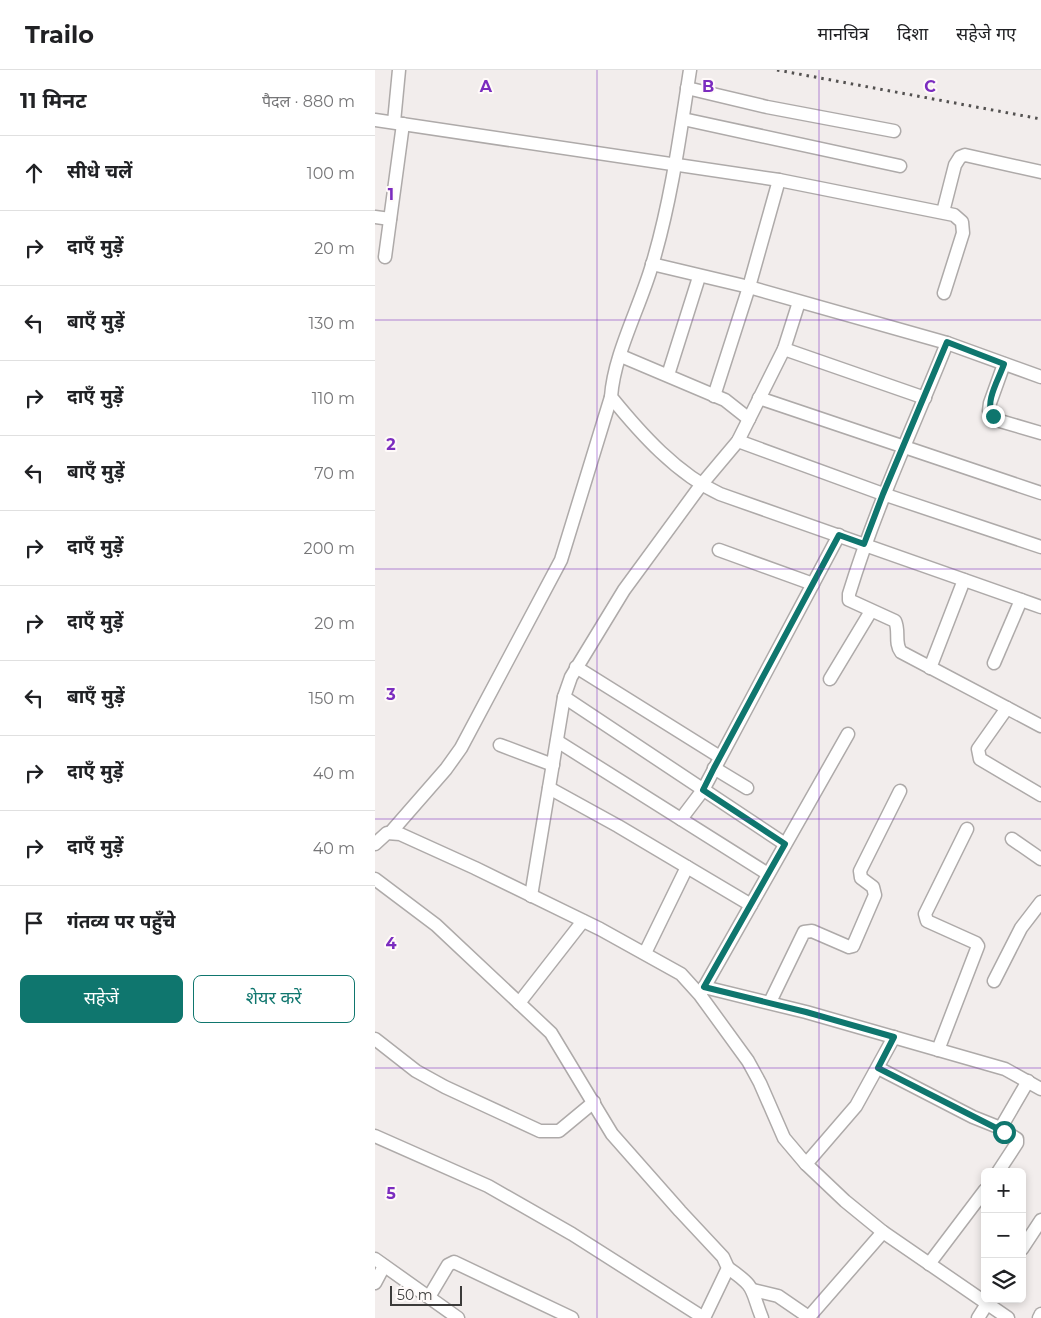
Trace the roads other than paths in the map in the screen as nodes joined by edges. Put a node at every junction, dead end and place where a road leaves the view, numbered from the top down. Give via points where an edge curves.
1 (399, 70) edge
2 (690, 70) edge
3 (687, 88) junction
4 (683, 119) junction
5 (375, 120) edge
6 (398, 123) junction
7 (894, 131) dead end
8 (675, 166) junction
9 (900, 166) dead end
10 (1041, 172) edge
11 (779, 180) junction
12 (943, 212) junction
13 (375, 217) edge
14 (390, 219) junction
15 (385, 257) dead end
16 (653, 264) junction
17 (699, 277) junction
18 (749, 287) junction
19 (944, 292) dead end
20 (799, 302) junction
21 (947, 342) junction
22 (784, 349) junction
23 (621, 356) junction
24 (1004, 364) junction
25 (668, 375) junction
26 (1041, 377) edge
27 (714, 396) junction
28 (611, 397) junction
29 (759, 398) junction
30 (925, 398) junction
31 (749, 418) junction
32 (1041, 433) edge
33 (738, 441) junction
34 (903, 446) junction
35 (701, 485) junction
36 (1041, 493) edge
37 (883, 494) junction
38 (839, 535) junction
39 (864, 544) junction
40 (1041, 547) edge
41 (719, 550) dead end
42 (965, 580) junction
43 (813, 584) junction
44 (1021, 600) junction
45 (1041, 607) edge
46 (871, 611) junction
47 (994, 663) dead end
48 (577, 667) junction
49 (930, 668) junction
50 (830, 679) dead end
51 (564, 697) junction
52 (1007, 708) junction
53 (1041, 726) edge
54 (848, 734) dead end
55 (557, 741) junction
56 (500, 745) dead end
57 (717, 762) junction
58 (553, 765) junction
59 (549, 788) junction
60 (747, 788) dead end
61 (703, 790) junction
62 (901, 791) dead end
63 (1041, 795) edge
64 (681, 819) junction
65 (967, 829) dead end
66 (391, 832) junction
67 (1012, 839) dead end
68 (375, 844) edge
69 (785, 844) junction
70 (1041, 859) edge
71 (687, 867) junction
72 (769, 874) junction
73 (375, 879) edge
74 (531, 896) junction
75 (1041, 902) edge
76 (751, 905) junction
77 (583, 921) junction
78 (645, 954) junction
79 (994, 981) dead end
80 (702, 991) junction
81 (770, 1002) junction
82 (519, 1003) junction
83 (894, 1037) junction
84 (375, 1039) edge
85 (938, 1050) junction
86 (878, 1068) junction
87 (1028, 1081) junction
88 (1041, 1089) edge
89 (593, 1102) junction
90 (1003, 1129) junction
91 (375, 1136) edge
92 (806, 1164) junction
93 (1001, 1168) edge
94 (981, 1195) edge
95 (1041, 1220) edge
96 (883, 1232) junction
97 (1026, 1243) edge
98 (380, 1262) edge
99 (929, 1264) junction
100 (728, 1268) junction
101 (375, 1284) edge
102 (753, 1290) junction
103 (429, 1297) junction
104 (981, 1297) edge
105 (988, 1303) edge
106 (990, 1303) edge
107 (1041, 1314) edge
108 (458, 1318) edge
109 (572, 1318) edge
110 (704, 1318) edge
111 (762, 1318) edge
112 (810, 1318) edge
113 (978, 1318) edge
114 (1008, 1318) edge
115 (1039, 1318) edge

1 - 6 street
2 - 3 street
3 - 4 street
3 - 7 street
4 - 8 street
4 - 9 street
5 - 6 street
6 - 8 street
6 - 14 street
8 - 11 street
8 - 16 street
10 - 12 street via 965,155 960,157
11 - 12 street
11 - 18 street
12 - 19 street via 962,222 963,233
13 - 14 street
14 - 15 street
16 - 17 street
16 - 23 street
17 - 18 street
17 - 25 street
18 - 20 street
18 - 27 street
20 - 21 street
20 - 22 street
21 - 24 street
21 - 30 street
22 - 29 street
22 - 30 street
23 - 25 street
23 - 28 street
24 - 26 street
24 - 32 street via 989,411 1000,421
25 - 27 street
27 - 31 street
28 - 35 street via 686,474
28 - 66 street via 553,579 461,748 446,770
29 - 31 street
29 - 34 street
30 - 34 street
31 - 33 street
33 - 35 street
33 - 37 street
34 - 36 street
34 - 37 street
35 - 38 street
35 - 48 street via 624,590
37 - 39 street
37 - 40 street
38 - 39 street
38 - 43 street
39 - 42 street
39 - 46 street via 849,598 853,604
41 - 43 street
42 - 44 street
42 - 49 street
43 - 57 street
44 - 45 street
44 - 47 street
46 - 49 street via 895,621 899,650
46 - 50 street
48 - 51 street
48 - 57 street
49 - 52 street
51 - 55 street
51 - 61 street
52 - 53 street
52 - 63 street via 977,754 979,759
54 - 69 street
55 - 58 street
55 - 64 street
56 - 58 street
57 - 60 street
57 - 61 street
58 - 59 street
59 - 71 street
59 - 74 street
61 - 64 street
61 - 69 street
62 - 81 street via 859,871 861,878 873,886 875,896 853,946 813,931 804,932
64 - 72 street
65 - 85 street via 925,914 927,921 978,946
66 - 68 street
66 - 74 street
67 - 70 street
69 - 72 street
71 - 76 street
71 - 78 street
72 - 76 street
73 - 82 street via 436,925
74 - 77 street
75 - 79 street via 1021,928
76 - 80 street
77 - 78 street
77 - 82 street
78 - 80 street via 681,974
80 - 81 street
80 - 92 street via 760,1083 784,1138
81 - 83 street
82 - 89 street via 551,1033
83 - 85 street
83 - 86 street
84 - 89 street via 416,1071 540,1131 559,1130
85 - 87 street via 1005,1069
86 - 90 street
86 - 92 street via 856,1106
87 - 88 street
87 - 90 street
89 - 100 street via 612,1134 723,1257
90 - 93 street via 1017,1142
91 - 110 street via 488,1186
92 - 96 street
94 - 99 street
95 - 97 street
96 - 99 street
96 - 112 street
98 - 101 street
98 - 103 street
99 - 104 street
100 - 102 street
100 - 110 street
102 - 111 street
102 - 112 street via 778,1296
103 - 108 street
103 - 109 street via 448,1265 454,1262
105 - 113 street
106 - 114 street
107 - 115 street

